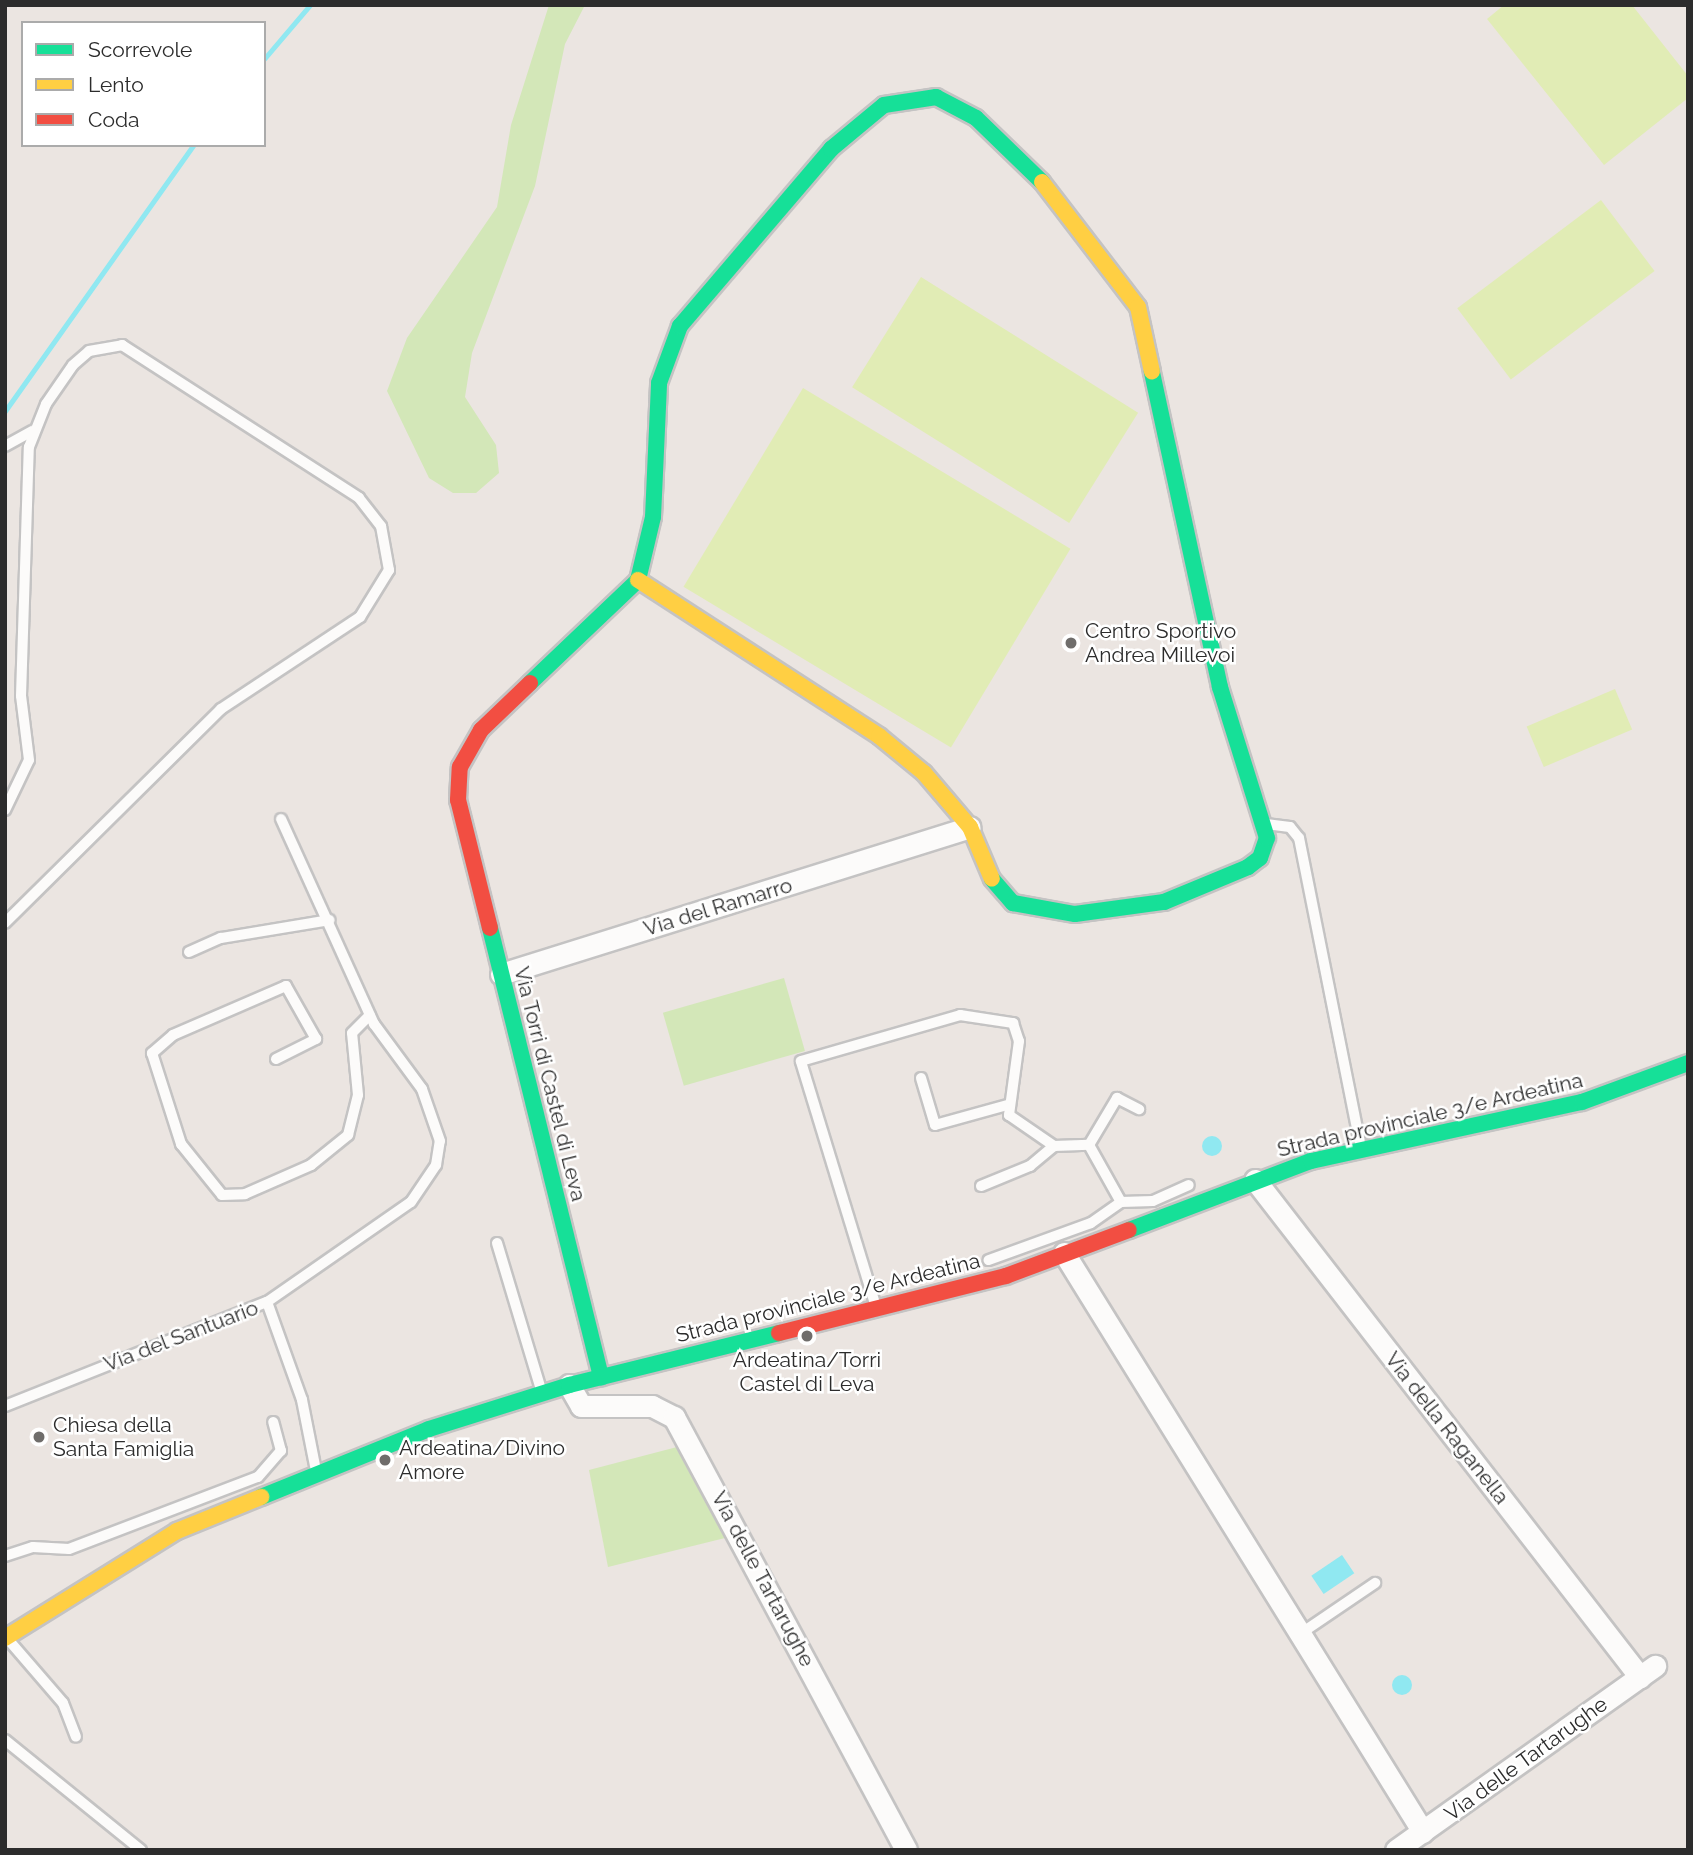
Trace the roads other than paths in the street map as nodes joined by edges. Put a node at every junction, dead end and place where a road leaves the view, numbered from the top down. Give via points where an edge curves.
1 (39, 420) junction
2 (27, 467) junction
3 (638, 580) junction
4 (5, 810) edge
5 (281, 819) dead end
6 (1266, 824) junction
7 (970, 827) junction
8 (330, 920) junction
9 (5, 923) edge
10 (189, 952) dead end
11 (501, 974) junction
12 (370, 1015) junction
13 (276, 1059) dead end
14 (1688, 1063) edge
15 (921, 1078) dead end
16 (1007, 1105) junction
17 (1139, 1109) dead end
18 (1089, 1145) junction
19 (1054, 1146) junction
20 (1361, 1149) junction
21 (1255, 1180) junction
22 (1189, 1185) dead end
23 (981, 1186) dead end
24 (1121, 1202) junction
25 (497, 1243) dead end
26 (1064, 1253) junction
27 (989, 1260) dead end
28 (267, 1302) junction
29 (877, 1307) junction
30 (601, 1377) junction
31 (569, 1385) junction
32 (542, 1392) junction
33 (5, 1406) edge
34 (273, 1422) dead end
35 (317, 1475) junction
36 (5, 1556) edge
37 (1375, 1583) dead end
38 (1300, 1634) junction
39 (6, 1638) edge
40 (1648, 1672) joint
41 (76, 1737) dead end
42 (5, 1740) edge
43 (1423, 1832) junction
44 (141, 1850) edge
45 (906, 1850) edge
46 (1396, 1850) edge

1 - 2 lane
1 - 2 lane via 24,439 5,446
1 - 9 lane via 73,365 89,351 122,345 359,498 381,526 389,570 360,617 221,709
2 - 4 lane via 21,696 29,760
3 - 6 street via 653,517 659,383 680,326 860,121 902,97 946,101 1021,158 1138,307 1220,687
3 - 7 street via 879,736 924,773
3 - 11 street, Via Torri di Castel di Leva via 474,738 460,767 458,800
5 - 8 lane
6 - 7 street via 1260,858 1218,882 1145,906 1075,914 1028,909 1007,898
6 - 20 lane via 1290,827 1299,838
7 - 11 street, Via del Ramarro
8 - 10 lane via 221,938
8 - 12 lane
11 - 30 street, Via Torri di Castel di Leva
12 - 13 lane via 352,1033 358,1095 348,1135 311,1165 244,1194 222,1195 181,1144 152,1053 173,1035 286,986 316,1039
12 - 28 lane via 427,1098 440,1141 436,1165 417,1195 389,1221
14 - 20 street, Strada provinciale 3/e Ardeatina via 1583,1102
15 - 16 lane via 935,1125
16 - 19 lane via 1011,1118
16 - 29 lane via 1018,1041 1015,1026 1003,1018 960,1015 801,1061 842,1174
17 - 18 lane via 1117,1098
18 - 19 lane
18 - 24 lane
19 - 23 lane via 1030,1166
20 - 21 street, Strada provinciale 3/e Ardeatina
21 - 26 street, Strada provinciale 3/e Ardeatina
21 - 40 street, Via della Raganella
22 - 24 lane via 1153,1201
24 - 27 lane via 1091,1223
25 - 32 lane
26 - 29 street, Strada provinciale 3/e Ardeatina via 1006,1276
26 - 38 street
28 - 33 lane, Via del Santuario
28 - 35 lane, Via del Santuario via 302,1400
29 - 30 street, Strada provinciale 3/e Ardeatina
30 - 31 street, Strada provinciale 3/e Ardeatina
31 - 32 street, Strada provinciale 3/e Ardeatina
31 - 45 street, Via delle Tartarughe via 581,1406 645,1405 674,1417
32 - 35 street, Strada provinciale 3/e Ardeatina
34 - 36 lane via 281,1451 257,1477 69,1549 33,1547
35 - 39 street, Strada provinciale 3/e Ardeatina via 169,1535
37 - 38 lane
38 - 43 street
39 - 41 lane via 63,1703
40 - 43 street, Via delle Tartarughe
42 - 44 lane
43 - 46 street, Via delle Tartarughe

